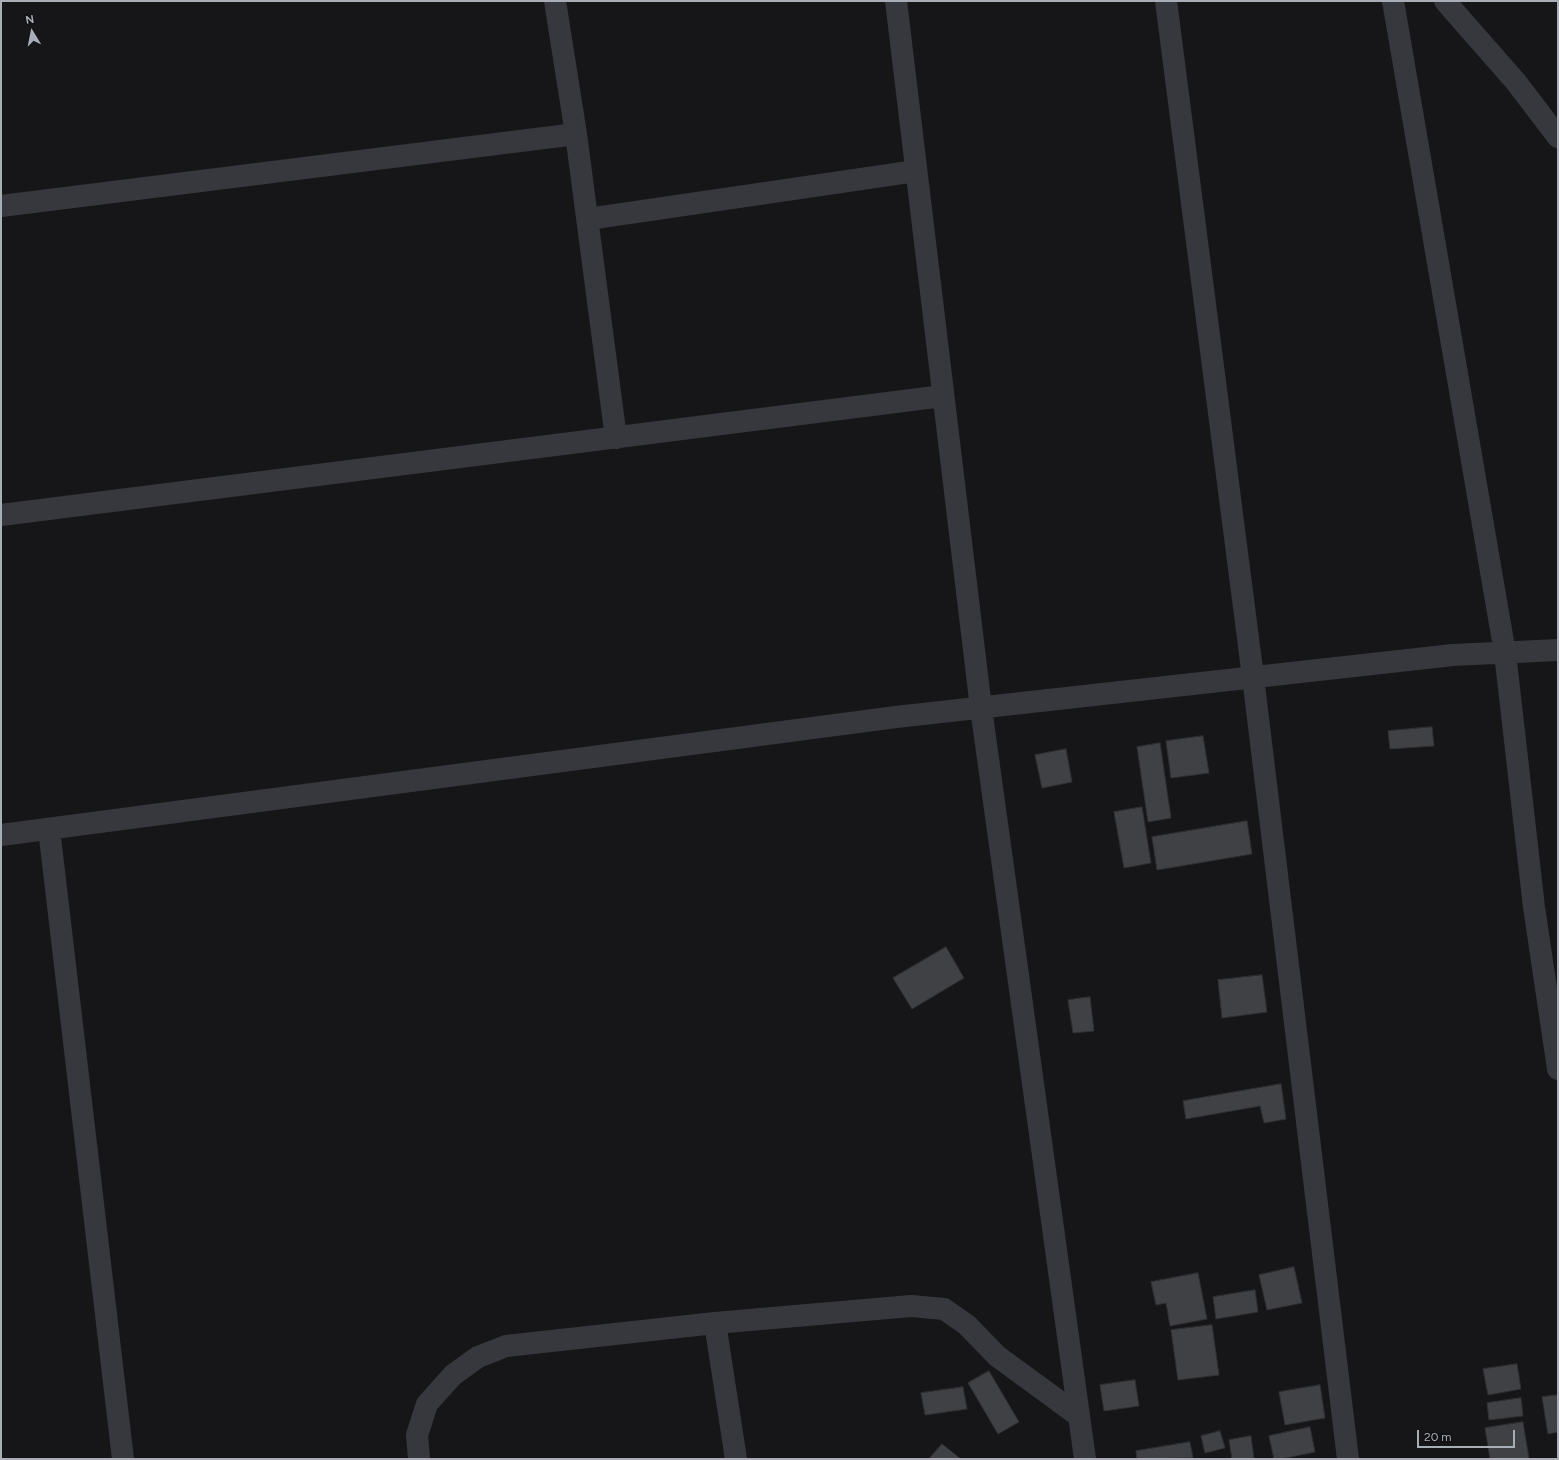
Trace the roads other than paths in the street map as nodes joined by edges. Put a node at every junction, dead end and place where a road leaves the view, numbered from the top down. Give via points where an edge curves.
1 (555, 1) edge
2 (896, 1) edge
3 (1166, 1) edge
4 (1393, 1) edge
5 (1445, 1) edge
6 (576, 134) junction
7 (1558, 137) edge
8 (916, 171) junction
9 (1, 206) edge
10 (588, 219) junction
11 (943, 396) junction
12 (616, 438) junction
13 (1, 515) edge
14 (1558, 650) edge
15 (1505, 653) junction
16 (1253, 677) junction
17 (981, 708) junction
18 (49, 829) junction
19 (1, 835) edge
20 (1558, 1068) edge
21 (715, 1323) junction
22 (1079, 1416) junction
23 (123, 1459) edge
24 (419, 1459) edge
25 (736, 1459) edge
26 (1085, 1459) edge
27 (1348, 1459) edge

1 - 6 street
2 - 8 street
3 - 16 street
4 - 15 street
5 - 7 street via 1516,82
6 - 9 street
6 - 10 street
8 - 10 street
8 - 11 street
10 - 12 street
11 - 12 street
11 - 17 street
12 - 13 street
14 - 15 street
15 - 16 street via 1453,655
15 - 20 street via 1534,907
16 - 17 street
16 - 27 street
17 - 18 street via 896,717
17 - 22 street
18 - 19 street
18 - 23 street
21 - 22 street via 911,1306 944,1310 967,1325 997,1356
21 - 24 street via 506,1346 478,1357 453,1375 427,1404 417,1435
21 - 25 street
22 - 26 street

